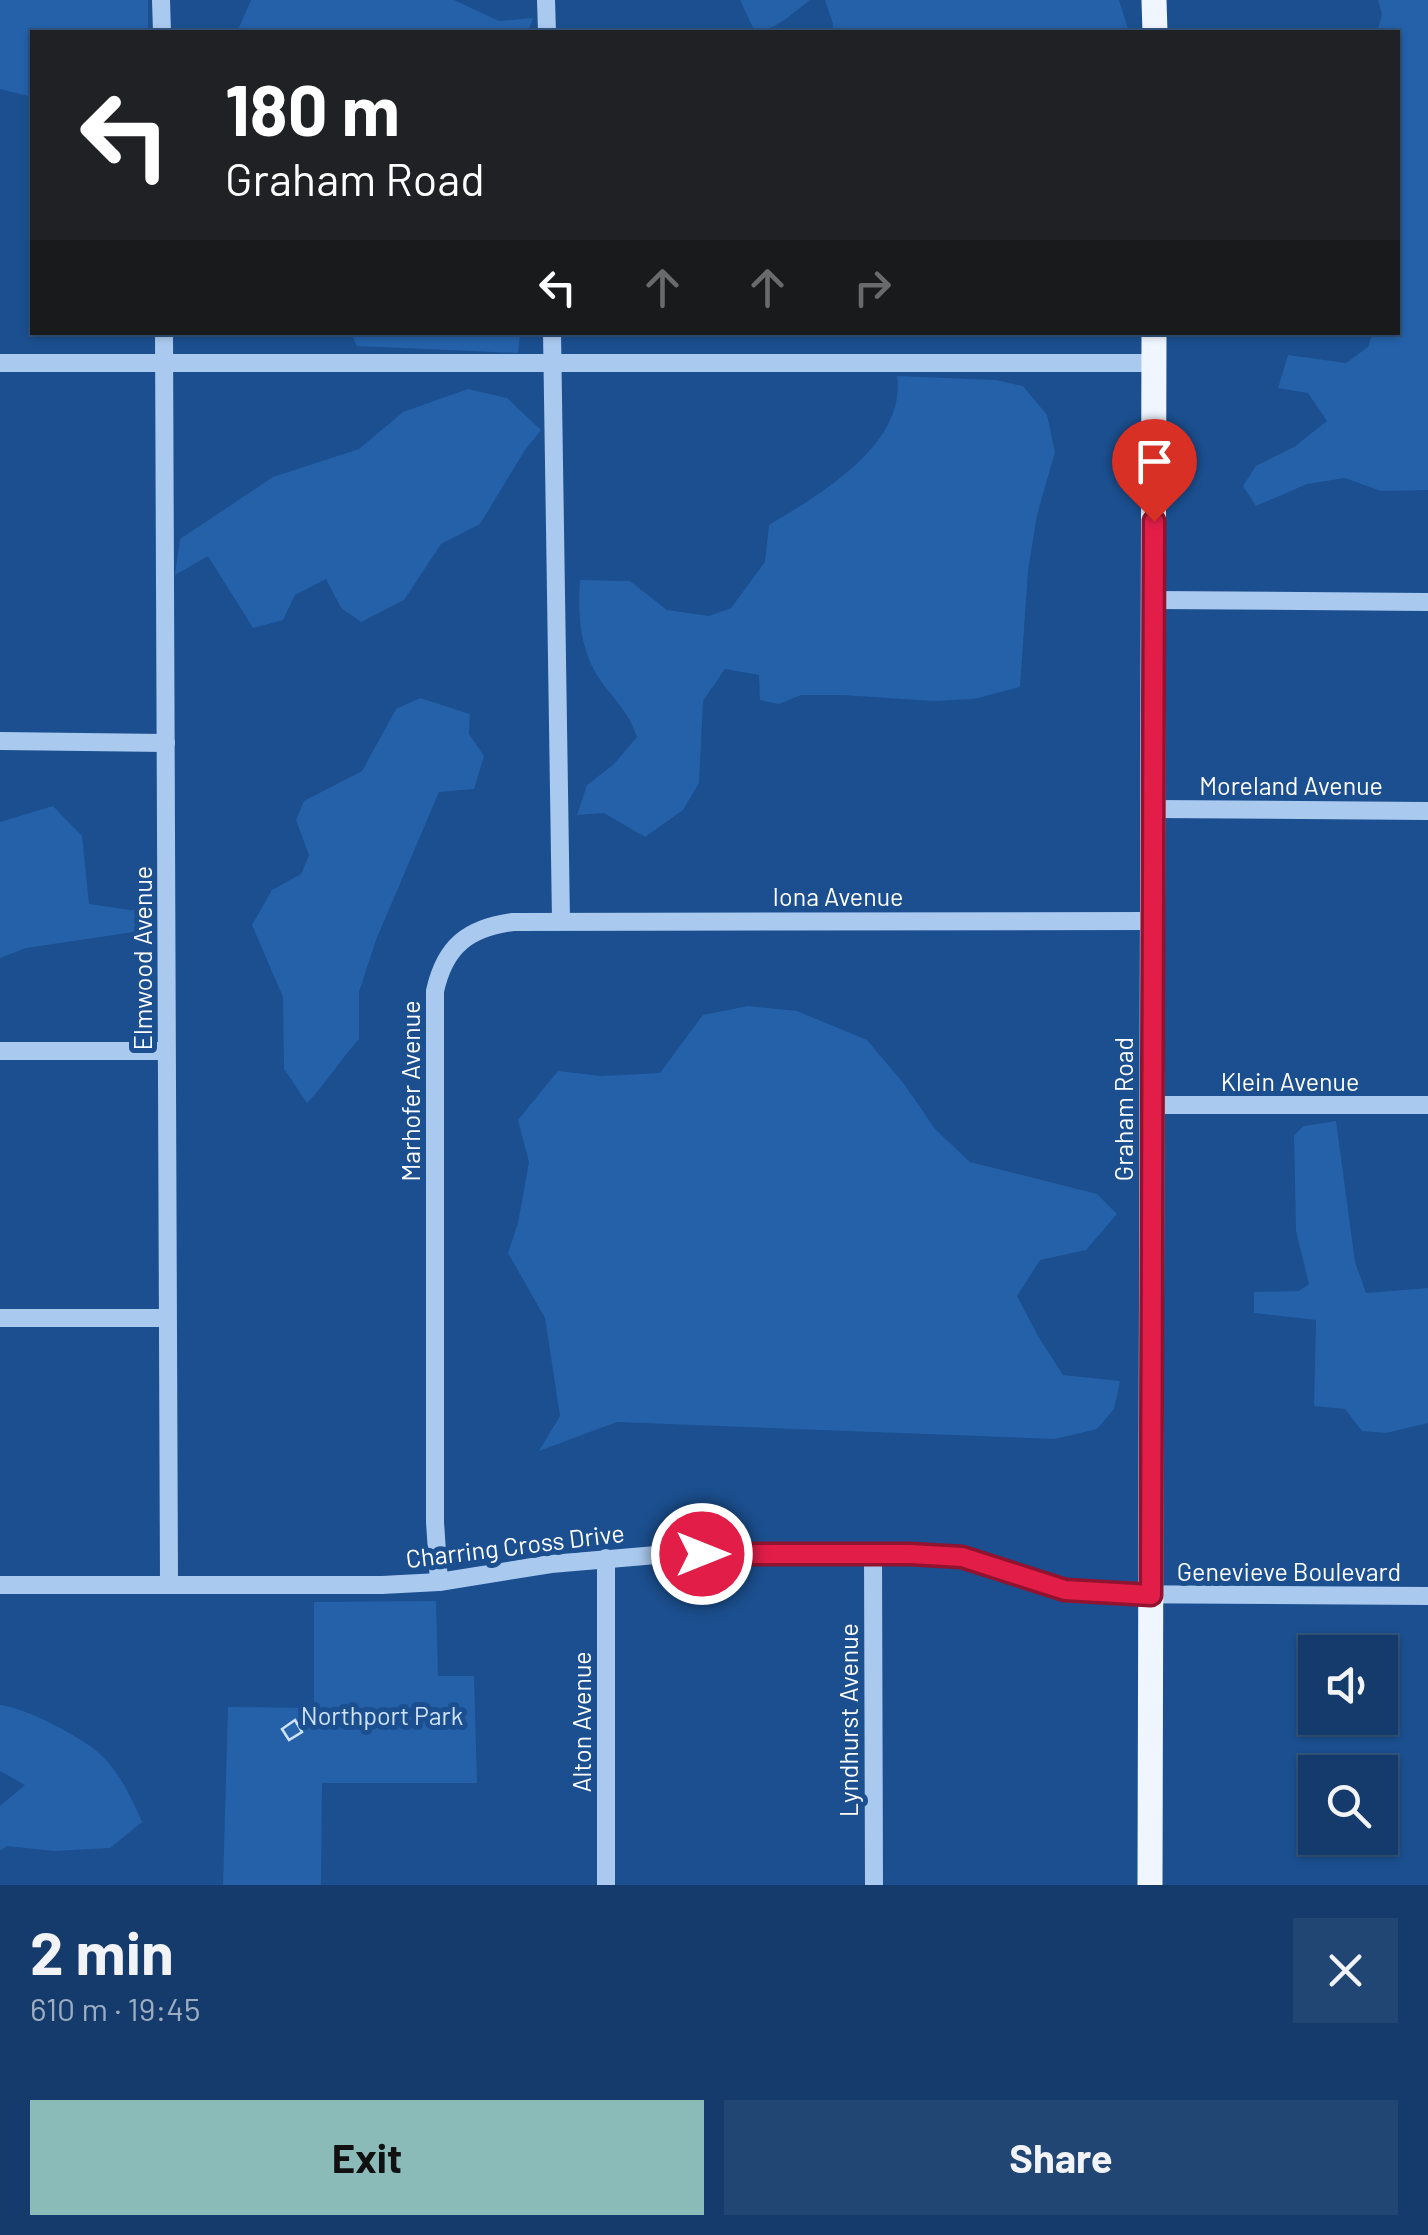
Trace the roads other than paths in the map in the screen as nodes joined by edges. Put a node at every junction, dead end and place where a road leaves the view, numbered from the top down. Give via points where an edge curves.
1 (161, 0) edge
2 (546, 0) edge
3 (1154, 0) edge
4 (162, 30) edge
5 (547, 30) edge
6 (1154, 30) edge
7 (164, 335) edge
8 (552, 335) edge
9 (1154, 335) edge
10 (552, 361) junction
11 (164, 362) junction
12 (0, 363) edge
13 (1154, 363) junction
14 (1154, 600) junction
15 (1428, 602) edge
16 (0, 741) edge
17 (166, 743) junction
18 (1154, 809) junction
19 (1428, 811) edge
20 (561, 921) junction
21 (1153, 921) junction
22 (0, 1051) edge
23 (166, 1051) junction
24 (1152, 1104) junction
25 (1428, 1106) edge
26 (0, 1318) edge
27 (166, 1318) junction
28 (874, 1554) junction
29 (606, 1558) junction
30 (438, 1582) junction
31 (169, 1584) junction
32 (0, 1585) edge
33 (1151, 1595) junction
34 (1428, 1596) edge
35 (606, 1885) edge
36 (874, 1885) edge
37 (1150, 1885) edge

1 - 4 street
2 - 5 street
3 - 6 main road
7 - 11 street, Elmwood Avenue
8 - 10 street
9 - 13 main road, Graham Road
10 - 11 street
10 - 13 street
10 - 20 street
11 - 12 street
11 - 17 street, Elmwood Avenue
13 - 14 main road, Graham Road
14 - 15 street
14 - 18 main road, Graham Road
16 - 17 street
17 - 23 street, Elmwood Avenue
18 - 19 street, Moreland Avenue
18 - 21 main road, Graham Road
20 - 21 street, Iona Avenue
20 - 30 street, Marhofer Avenue via 487,926 468,935 450,952 435,990
21 - 24 main road, Graham Road
22 - 23 street
23 - 27 street, Elmwood Avenue
24 - 25 street, Klein Avenue
24 - 33 main road, Graham Road
26 - 27 street
27 - 31 street, Elmwood Avenue
28 - 29 street, Charring Cross Drive
28 - 33 street, Charring Cross Drive via 962,1557 1065,1590
28 - 36 street, Lyndhurst Avenue
29 - 30 street, Charring Cross Drive
29 - 35 street, Alton Avenue
30 - 31 street, Charring Cross Drive
31 - 32 street, Charring Cross Drive
33 - 34 street, Genevieve Boulevard
33 - 37 main road, Graham Road

